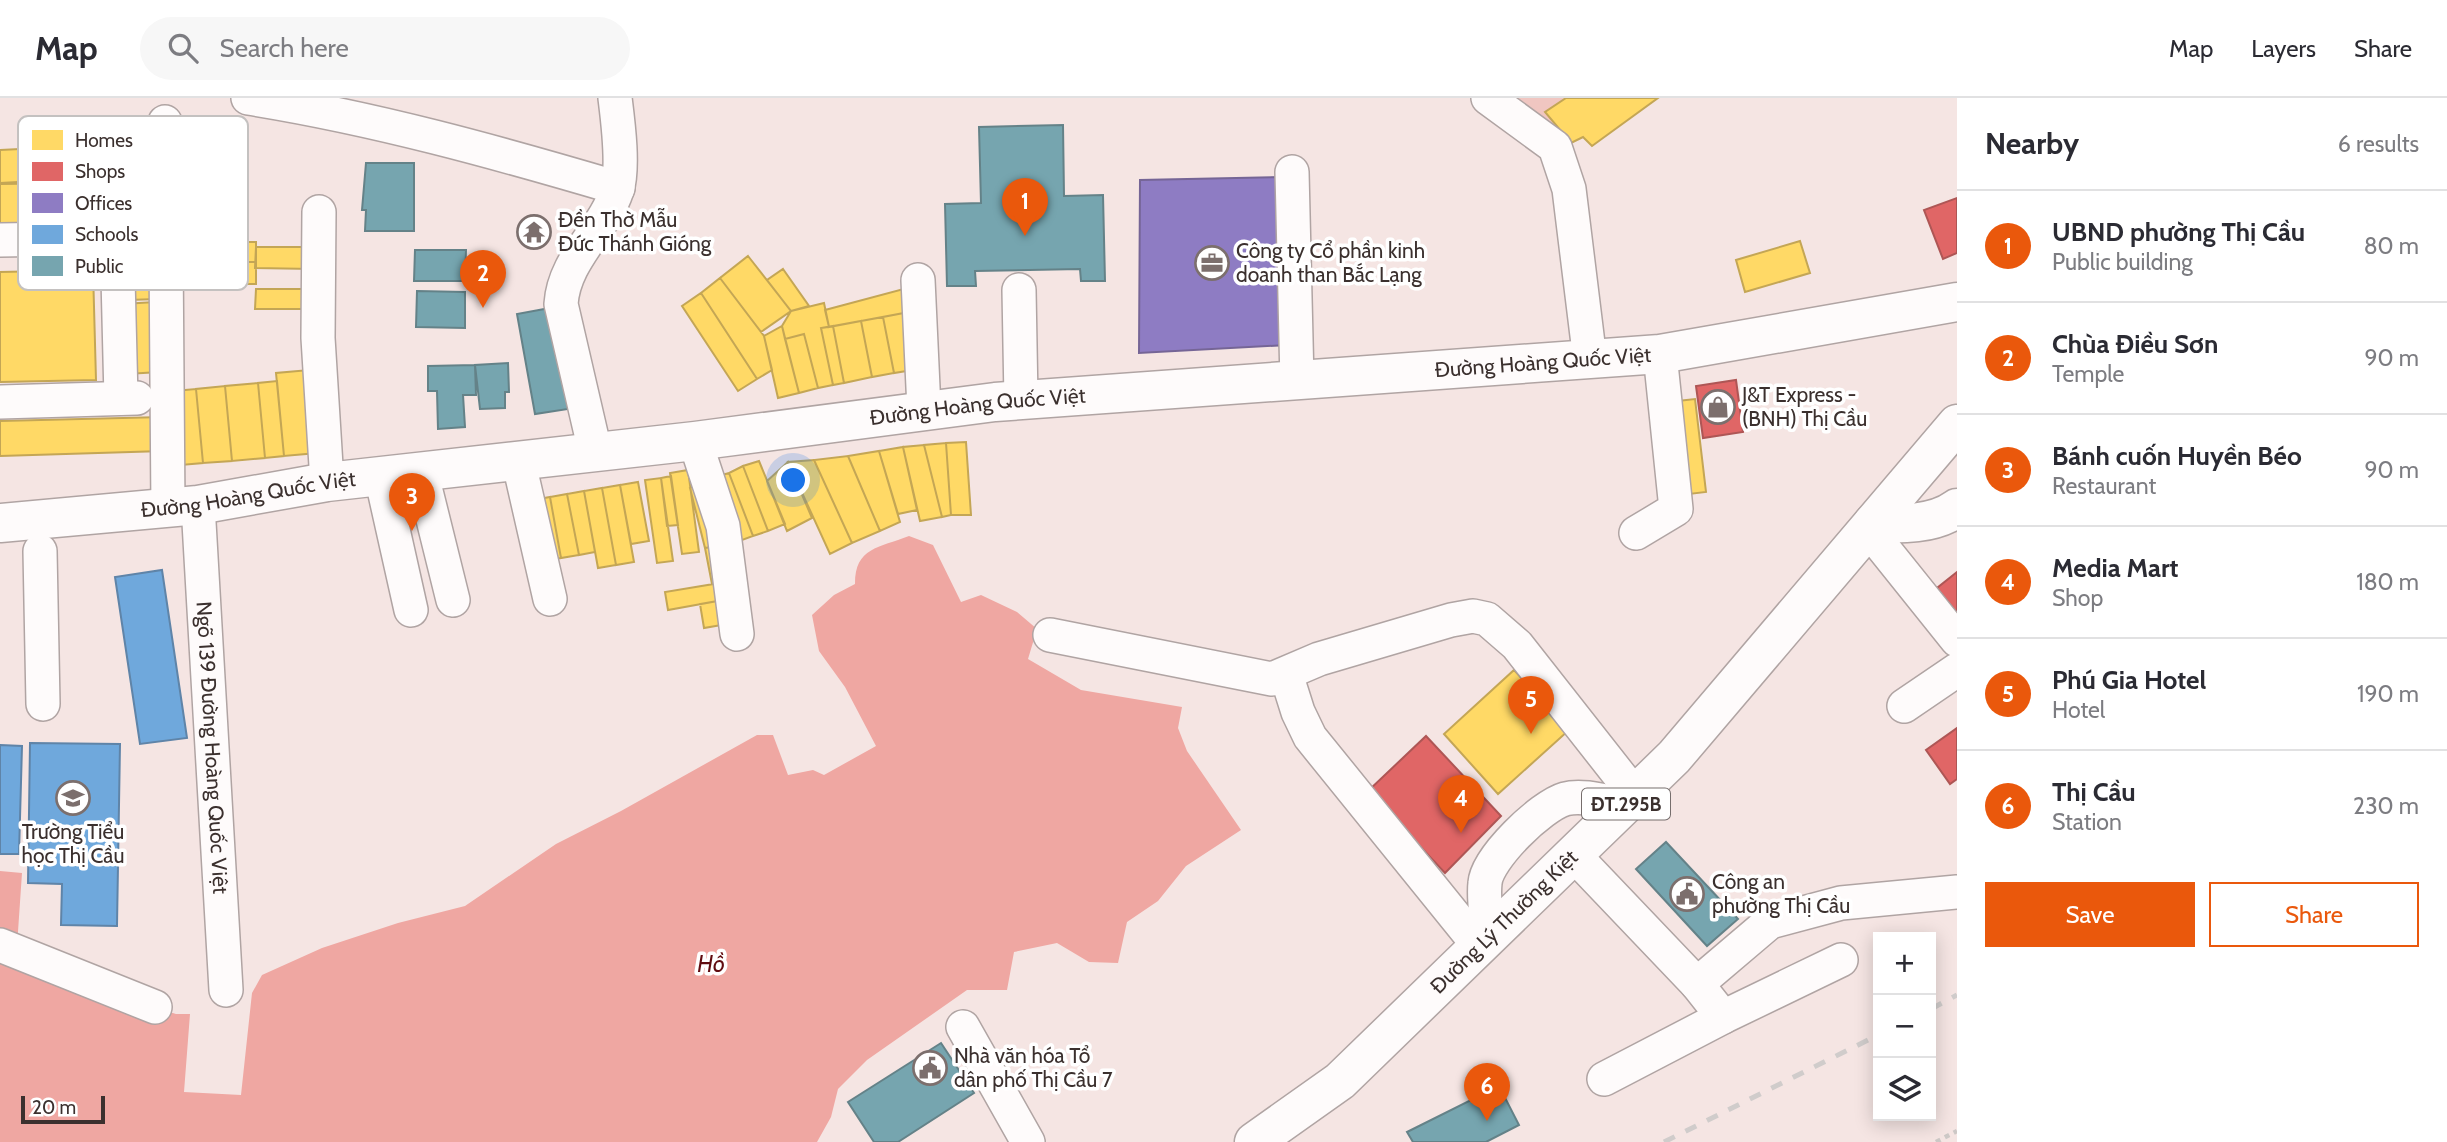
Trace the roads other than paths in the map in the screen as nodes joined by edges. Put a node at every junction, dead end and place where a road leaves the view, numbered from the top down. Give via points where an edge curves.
1 (248, 98) edge
2 (615, 98) edge
3 (1488, 98) edge
4 (351, 108) edge
5 (1293, 172) dead end
6 (618, 188) junction
7 (319, 212) dead end
8 (0, 240) edge
9 (18, 240) edge
10 (918, 280) dead end
11 (121, 290) edge
12 (173, 290) edge
13 (1019, 290) dead end
14 (1957, 302) edge
15 (1660, 354) junction
16 (1590, 360) junction
17 (1297, 381) junction
18 (1021, 400) junction
19 (0, 402) edge
20 (924, 409) junction
21 (1957, 424) edge
22 (695, 441) junction
23 (595, 452) junction
24 (518, 459) junction
25 (421, 471) junction
26 (381, 475) junction
27 (327, 482) junction
28 (183, 507) junction
29 (1957, 508) edge
30 (0, 523) edge
31 (1870, 526) junction
32 (1636, 533) dead end
33 (40, 551) dead end
34 (550, 599) dead end
35 (453, 600) dead end
36 (411, 610) dead end
37 (737, 634) dead end
38 (1050, 635) dead end
39 (1957, 640) edge
40 (1957, 670) edge
41 (1286, 674) junction
42 (43, 704) dead end
43 (1904, 706) dead end
44 (1629, 800) junction
45 (1573, 854) junction
46 (1957, 892) edge
47 (1484, 942) junction
48 (0, 945) edge
49 (1841, 960) dead end
50 (1697, 984) junction
51 (226, 990) dead end
52 (155, 1007) dead end
53 (1723, 1017) junction
54 (963, 1027) dead end
55 (1604, 1079) dead end
56 (1028, 1142) edge
57 (1254, 1142) edge

1 - 4 street
2 - 6 street
3 - 16 street via 1555,147 1563,166
4 - 6 street
5 - 17 street
6 - 23 street via 597,230 573,261 562,288 561,304
7 - 27 street via 318,338
8 - 9 street
10 - 20 street
11 - 19 street via 129,398
12 - 28 street, Ngõ 139 Đường Hoàng Quốc Việt
13 - 18 street
14 - 15 main road, Đường Hoàng Quốc Việt
15 - 16 main road, Đường Hoàng Quốc Việt
15 - 32 street via 1676,509
16 - 17 main road, Đường Hoàng Quốc Việt
17 - 18 main road, Đường Hoàng Quốc Việt
18 - 20 main road, Đường Hoàng Quốc Việt
20 - 22 main road, Đường Hoàng Quốc Việt
21 - 31 main road, Đường Lý Thường Kiệt / ĐT.295B
22 - 23 main road, Đường Hoàng Quốc Việt
22 - 37 street via 723,526
23 - 24 main road, Đường Hoàng Quốc Việt
24 - 25 main road, Đường Hoàng Quốc Việt
24 - 34 street
25 - 26 main road, Đường Hoàng Quốc Việt
25 - 35 street
26 - 27 main road, Đường Hoàng Quốc Việt
26 - 36 street
27 - 28 main road, Đường Hoàng Quốc Việt
28 - 30 main road, Đường Hoàng Quốc Việt
28 - 51 street, Ngõ 139 Đường Hoàng Quốc Việt
29 - 31 main road via 1916,523
31 - 39 street
31 - 44 main road, Đường Lý Thường Kiệt / ĐT.295B via 1674,757
33 - 42 street
38 - 41 street via 1254,677 1272,679
40 - 43 street
41 - 44 street via 1319,659 1451,620 1487,619 1517,645
41 - 47 street via 1310,737
44 - 45 main road, Đường Lý Thường Kiệt / ĐT.295B
44 - 47 street via 1566,799 1525,826 1484,881
45 - 47 main road, Đường Lý Thường Kiệt / ĐT.295B
45 - 50 street
46 - 50 street via 1841,903 1770,922
47 - 57 main road, Đường Lý Thường Kiệt / ĐT.295B via 1340,1081
48 - 52 street
49 - 53 street
50 - 53 street
53 - 55 street
54 - 56 street

